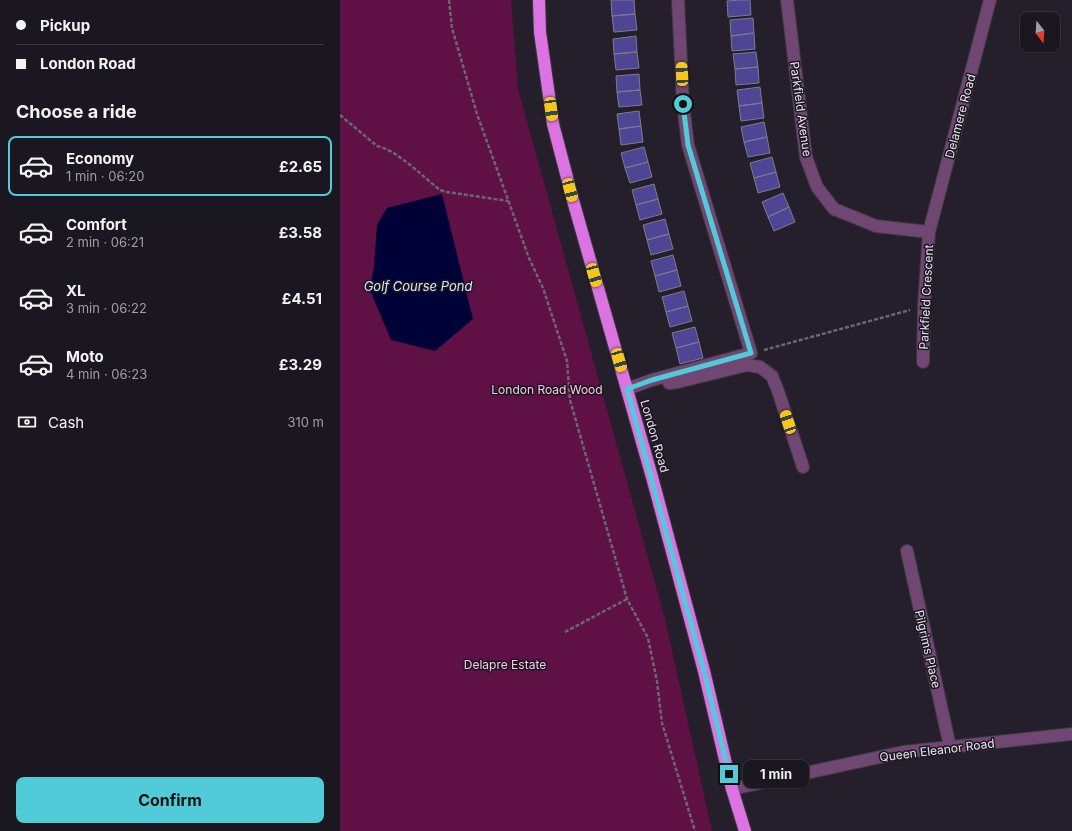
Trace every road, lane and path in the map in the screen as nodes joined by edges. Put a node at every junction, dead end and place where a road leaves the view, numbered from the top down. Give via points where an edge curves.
1 (450, 0) edge
2 (539, 0) edge
3 (678, 0) edge
4 (787, 0) edge
5 (990, 0) edge
6 (340, 115) edge
7 (508, 201) junction
8 (929, 232) junction
9 (924, 306) junction
10 (751, 353) junction
11 (923, 362) dead end
12 (652, 380) junction
13 (627, 389) junction
14 (803, 467) dead end
15 (907, 551) dead end
16 (627, 599) junction
17 (565, 632) dead end
18 (1072, 734) edge
19 (950, 747) junction
20 (732, 789) junction
21 (695, 831) edge
22 (745, 831) edge

1 - 7 path via 452,28 477,114
2 - 13 highway, London Road via 540,32 553,124
3 - 10 street via 683,104 688,145
4 - 8 street, Parkfield Avenue via 806,156 817,187 834,209 841,212 876,226
5 - 8 street, Delamere Road
6 - 7 path via 377,146 401,158 440,190
7 - 16 path via 543,288 567,361 570,400
8 - 9 street, Parkfield Crescent
9 - 10 path
9 - 11 street, Parkfield Crescent
10 - 12 street
12 - 13 street
12 - 14 street via 678,382 747,365 760,367 772,376
13 - 20 highway, London Road via 704,671
15 - 19 street, Pilgrims Place
16 - 17 path
16 - 21 path via 648,638 658,681 662,723
18 - 19 street, Queen Eleanor Road
19 - 20 street, Queen Eleanor Road via 903,752
20 - 22 highway, London Road

